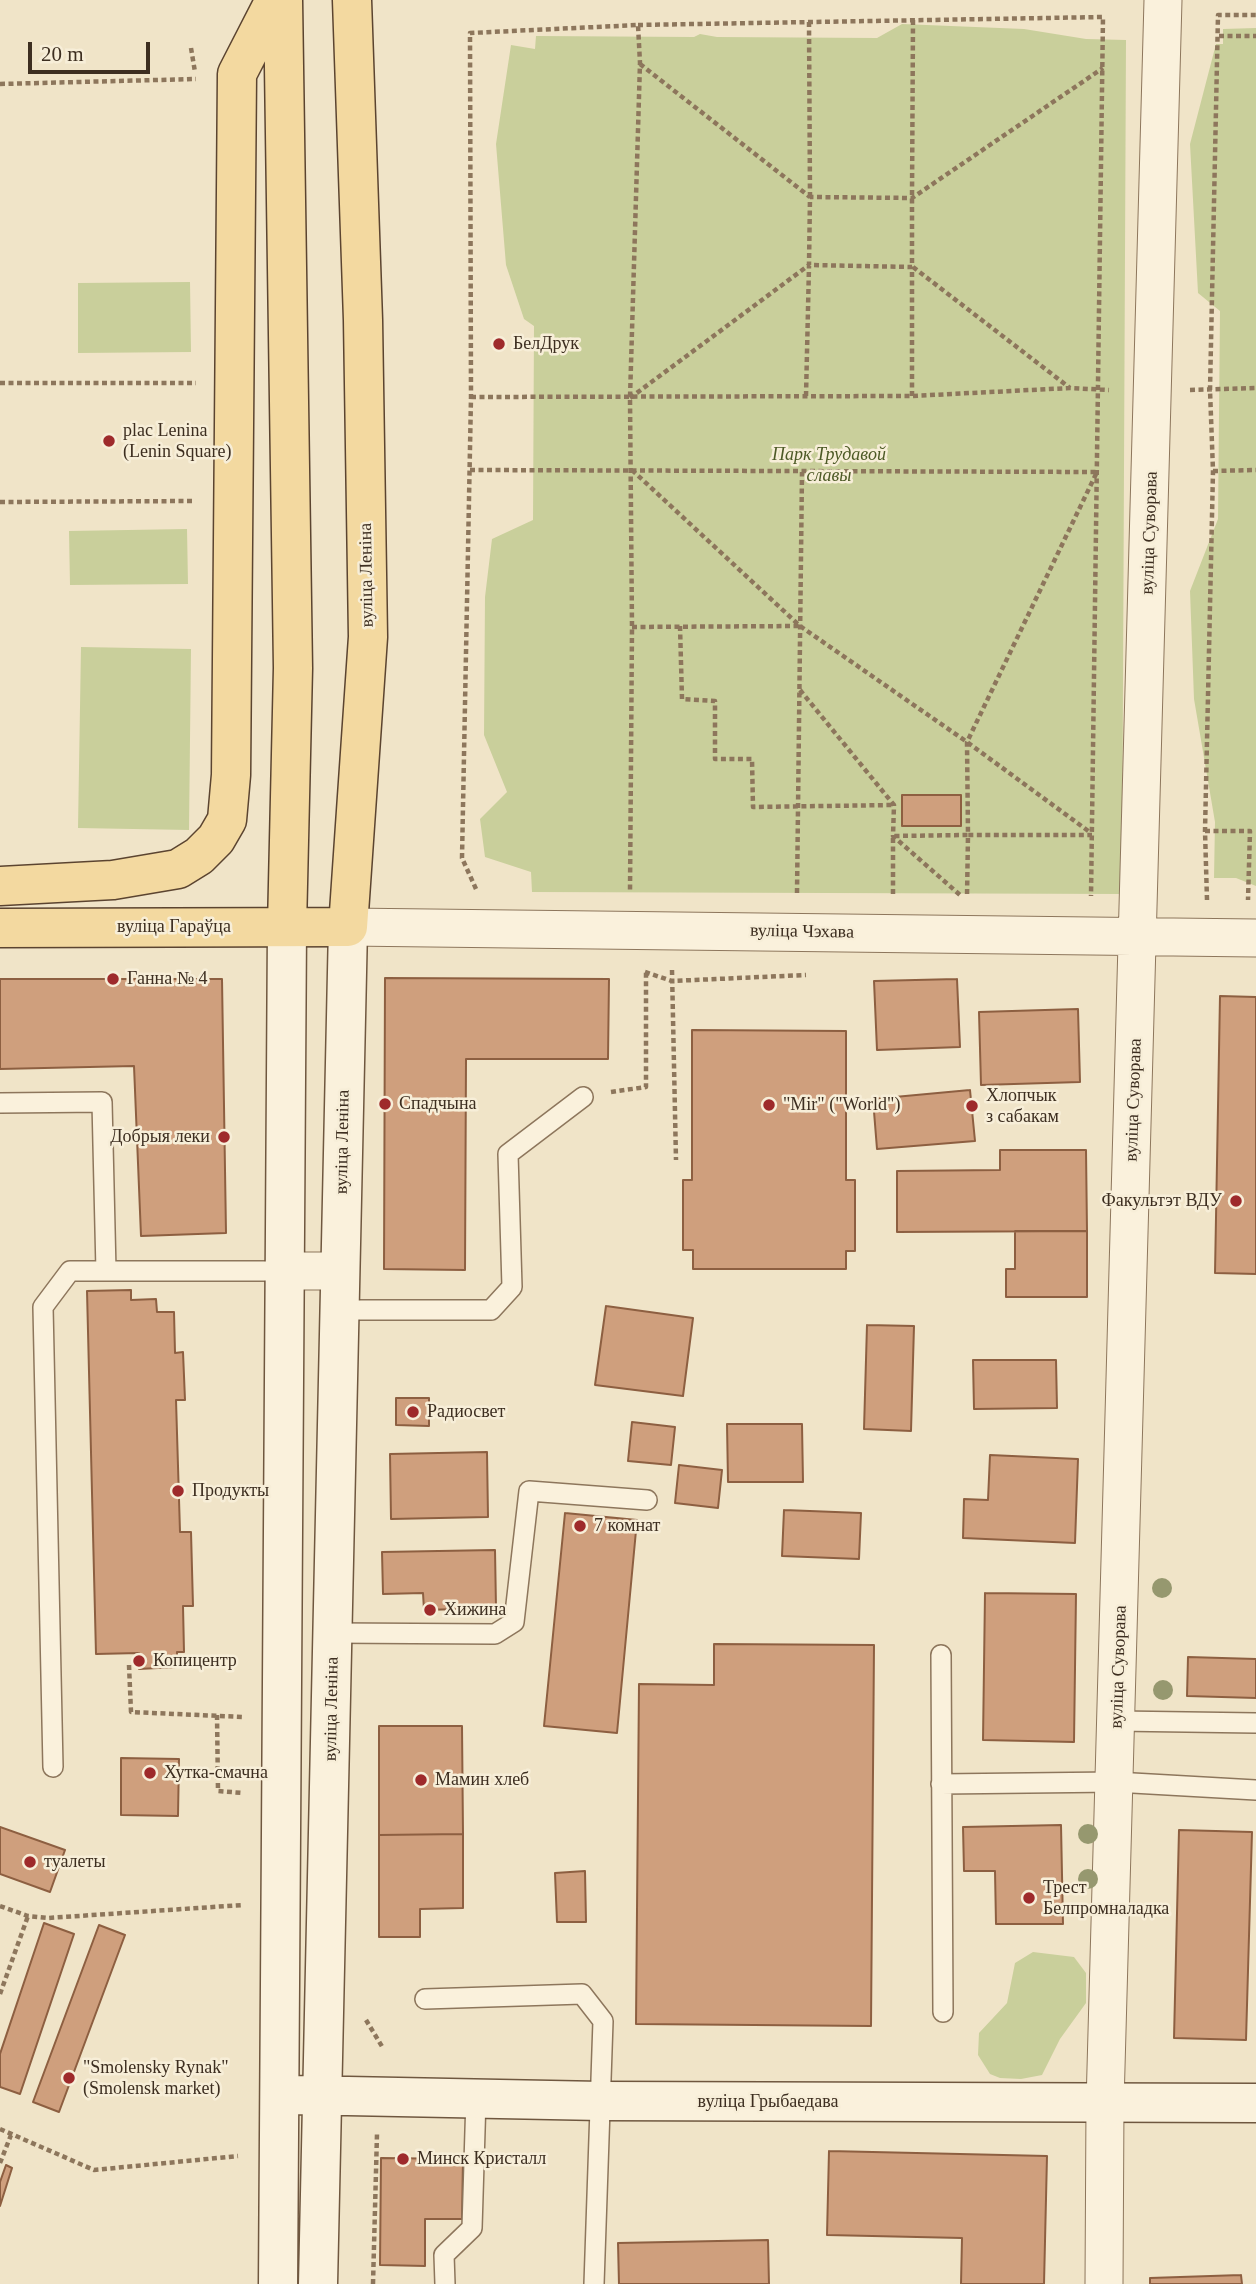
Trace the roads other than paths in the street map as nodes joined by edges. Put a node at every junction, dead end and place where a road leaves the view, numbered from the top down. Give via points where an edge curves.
1 (275, 0) edge
2 (283, 0) edge
3 (352, 0) edge
4 (1163, 0) edge
5 (0, 886) edge
6 (1252, 923) edge
7 (287, 927) junction
8 (348, 927) junction
9 (0, 928) edge
10 (1139, 936) junction
11 (583, 1097) road end
12 (0, 1103) edge
13 (106, 1271) junction
14 (285, 1271) junction
15 (340, 1271) junction
16 (340, 1310) junction
17 (647, 1500) dead end
18 (332, 1633) junction
19 (941, 1655) dead end
20 (1117, 1721) junction
21 (1256, 1723) edge
22 (52, 1768) dead end
23 (1115, 1782) junction
24 (941, 1784) junction
25 (1256, 1790) edge
26 (425, 1999) dead end
27 (943, 2012) dead end
28 (281, 2095) junction
29 (323, 2096) junction
30 (476, 2098) junction
31 (601, 2101) junction
32 (1256, 2103) edge
33 (1105, 2104) junction
34 (278, 2284) edge
35 (318, 2284) edge
36 (445, 2284) edge
37 (594, 2284) edge
38 (1104, 2284) edge

1 - 5 main road via 237,74 227,820 216,839 178,869 113,880
2 - 7 main road via 293,668
3 - 8 main road, вуліца Леніна via 368,637
4 - 10 street, вуліца Суворава
6 - 10 street, вуліца Чэхава via 1206,937
7 - 8 main road, вуліца Гараўца
7 - 9 main road, вуліца Гараўца
7 - 14 main road
8 - 10 street, вуліца Чэхава
8 - 15 main road, вуліца Леніна
10 - 20 street, вуліца Суворава
11 - 16 lane via 508,1154 512,1287 491,1310
12 - 13 lane via 102,1102
13 - 14 lane
13 - 22 lane via 71,1271 43,1307
14 - 15 street
14 - 28 main road
15 - 16 main road, вуліца Леніна
16 - 18 main road, вуліца Леніна
17 - 18 lane via 529,1491 514,1622 495,1634
18 - 29 main road, вуліца Леніна
19 - 24 lane
20 - 21 lane
20 - 23 street, вуліца Суворава
23 - 24 lane
23 - 25 lane
23 - 33 street, вуліца Суворава
24 - 27 lane
26 - 31 lane via 582,1994 603,2021
28 - 29 main road, вуліца Грыбаедава
28 - 34 main road
29 - 30 main road, вуліца Грыбаедава
29 - 35 main road, вуліца Леніна
30 - 31 main road, вуліца Грыбаедава
30 - 36 lane via 472,2228 444,2255
31 - 33 main road, вуліца Грыбаедава
31 - 37 lane
32 - 33 main road, вуліца Грыбаедава
33 - 38 street, вуліца Суворава

